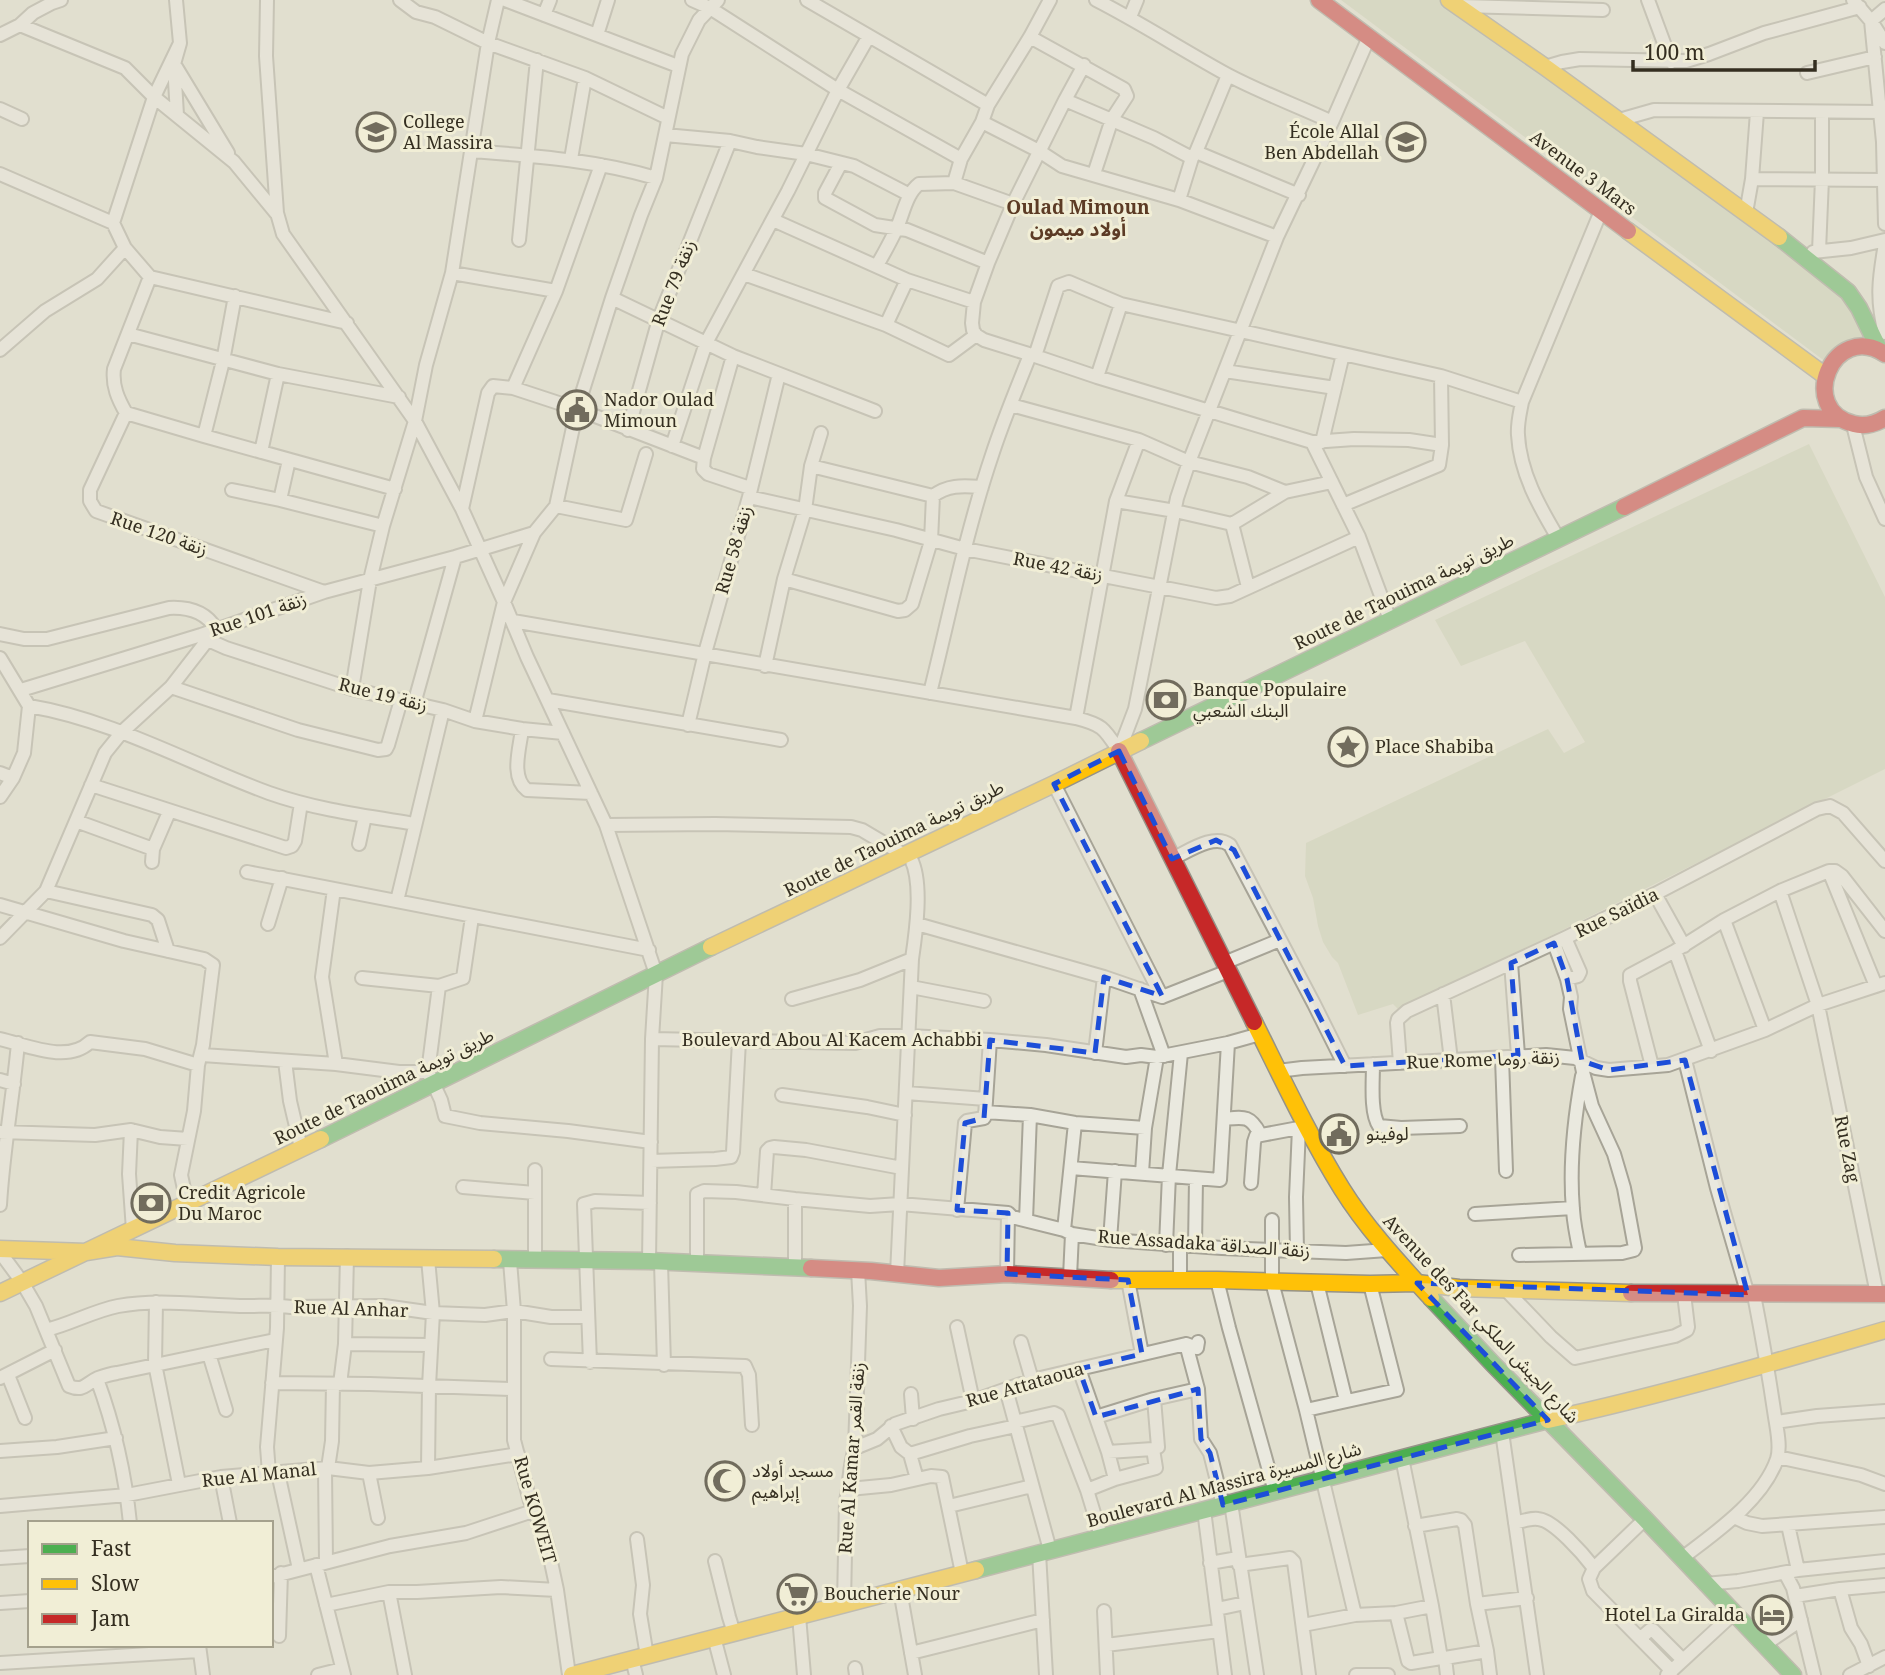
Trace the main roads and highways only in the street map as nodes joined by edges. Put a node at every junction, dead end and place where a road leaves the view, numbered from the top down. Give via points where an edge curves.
1 (1319, 0) edge
2 (1453, 3) edge
3 (1882, 352) edge
4 (1824, 380) junction
5 (1803, 418) junction
6 (1885, 418) edge
7 (1854, 423) junction
8 (1885, 431) edge
9 (1119, 751) junction
10 (0, 1250) edge
11 (86, 1252) junction
12 (1417, 1283) junction
13 (0, 1293) edge
14 (1881, 1294) edge
15 (1885, 1330) edge
16 (1548, 1420) junction
17 (638, 1663) edge
18 (1787, 1673) edge
19 (570, 1675) edge

1 - 4 main road, Avenue 3 Mars
2 - 3 main road via 1799,252 1848,292
3 - 4 main road via 1869,347 1847,350 1829,364
4 - 5 main road
4 - 7 main road via 1831,410
5 - 7 main road, Route de Taouima طريق تويمة
5 - 9 main road, Route de Taouima طريق تويمة
6 - 7 main road
7 - 8 main road
9 - 11 main road, Route de Taouima طريق تويمة via 431,1079
9 - 12 main road, Avenue des Far شارع الجيش الملكي via 1303,1127 1343,1191
10 - 11 main road
11 - 12 main road via 117,1247 278,1257 655,1262 956,1278 1007,1274
11 - 13 main road, Route de Taouima طريق تويمة
12 - 14 main road via 1586,1293
12 - 16 main road, Avenue des Far شارع الجيش الملكي
15 - 16 main road, Boulevard Al Massira شارع المسيرة via 1768,1365
16 - 17 main road, Boulevard Al Massira شارع المسيرة via 714,1637
16 - 18 main road, Avenue des Far شارع الجيش الملكي
17 - 19 main road, Boulevard Al Massira شارع المسيرة

